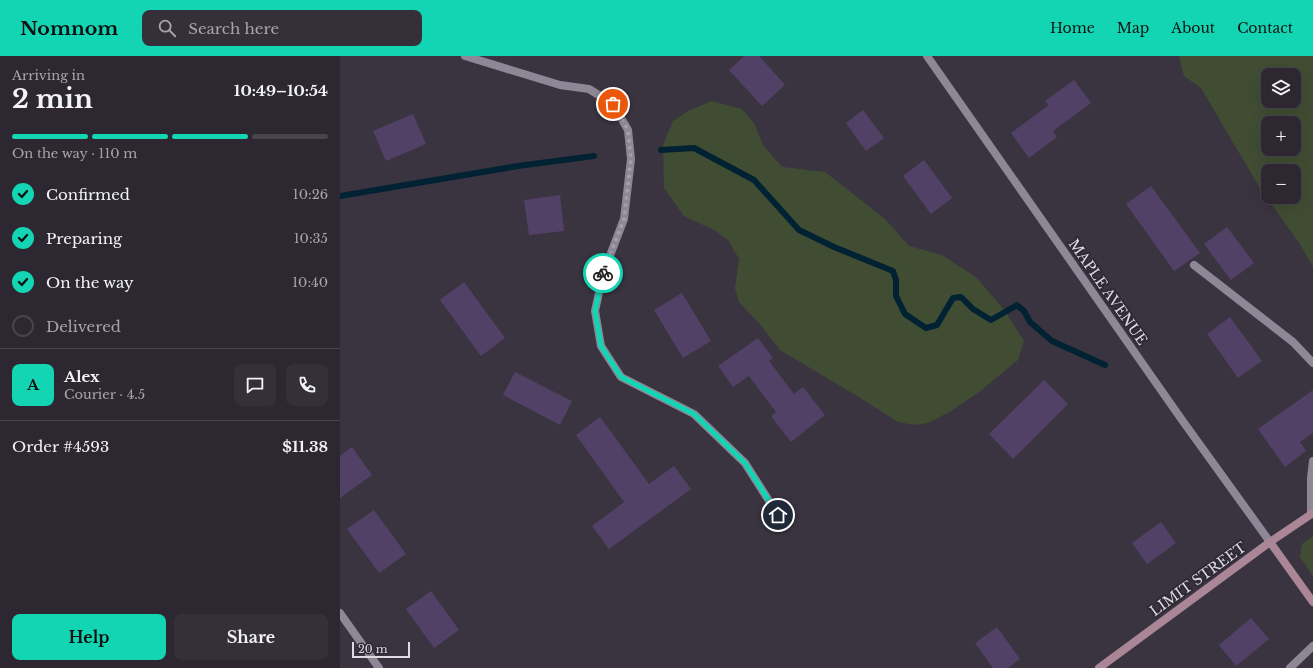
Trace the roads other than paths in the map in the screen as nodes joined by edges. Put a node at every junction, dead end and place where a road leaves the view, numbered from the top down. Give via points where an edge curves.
1 (465, 56) edge
2 (926, 56) edge
3 (1194, 265) dead end
4 (1313, 363) edge
5 (1313, 461) edge
6 (1312, 513) edge
7 (778, 515) dead end
8 (1270, 542) junction
9 (1313, 602) edge
10 (340, 613) edge
11 (1313, 646) edge
12 (379, 668) edge
13 (1099, 668) edge
14 (1290, 668) edge

1 - 7 street via 560,85 589,89 613,104 628,130 631,159 624,219 603,274 595,311 601,346 621,377 694,414 745,463
2 - 8 street, MAPLE AVENUE
3 - 4 street via 1293,342
5 - 6 street
6 - 8 street, LIMIT STREET
8 - 9 street
8 - 13 street, LIMIT STREET
10 - 12 street
11 - 14 street

